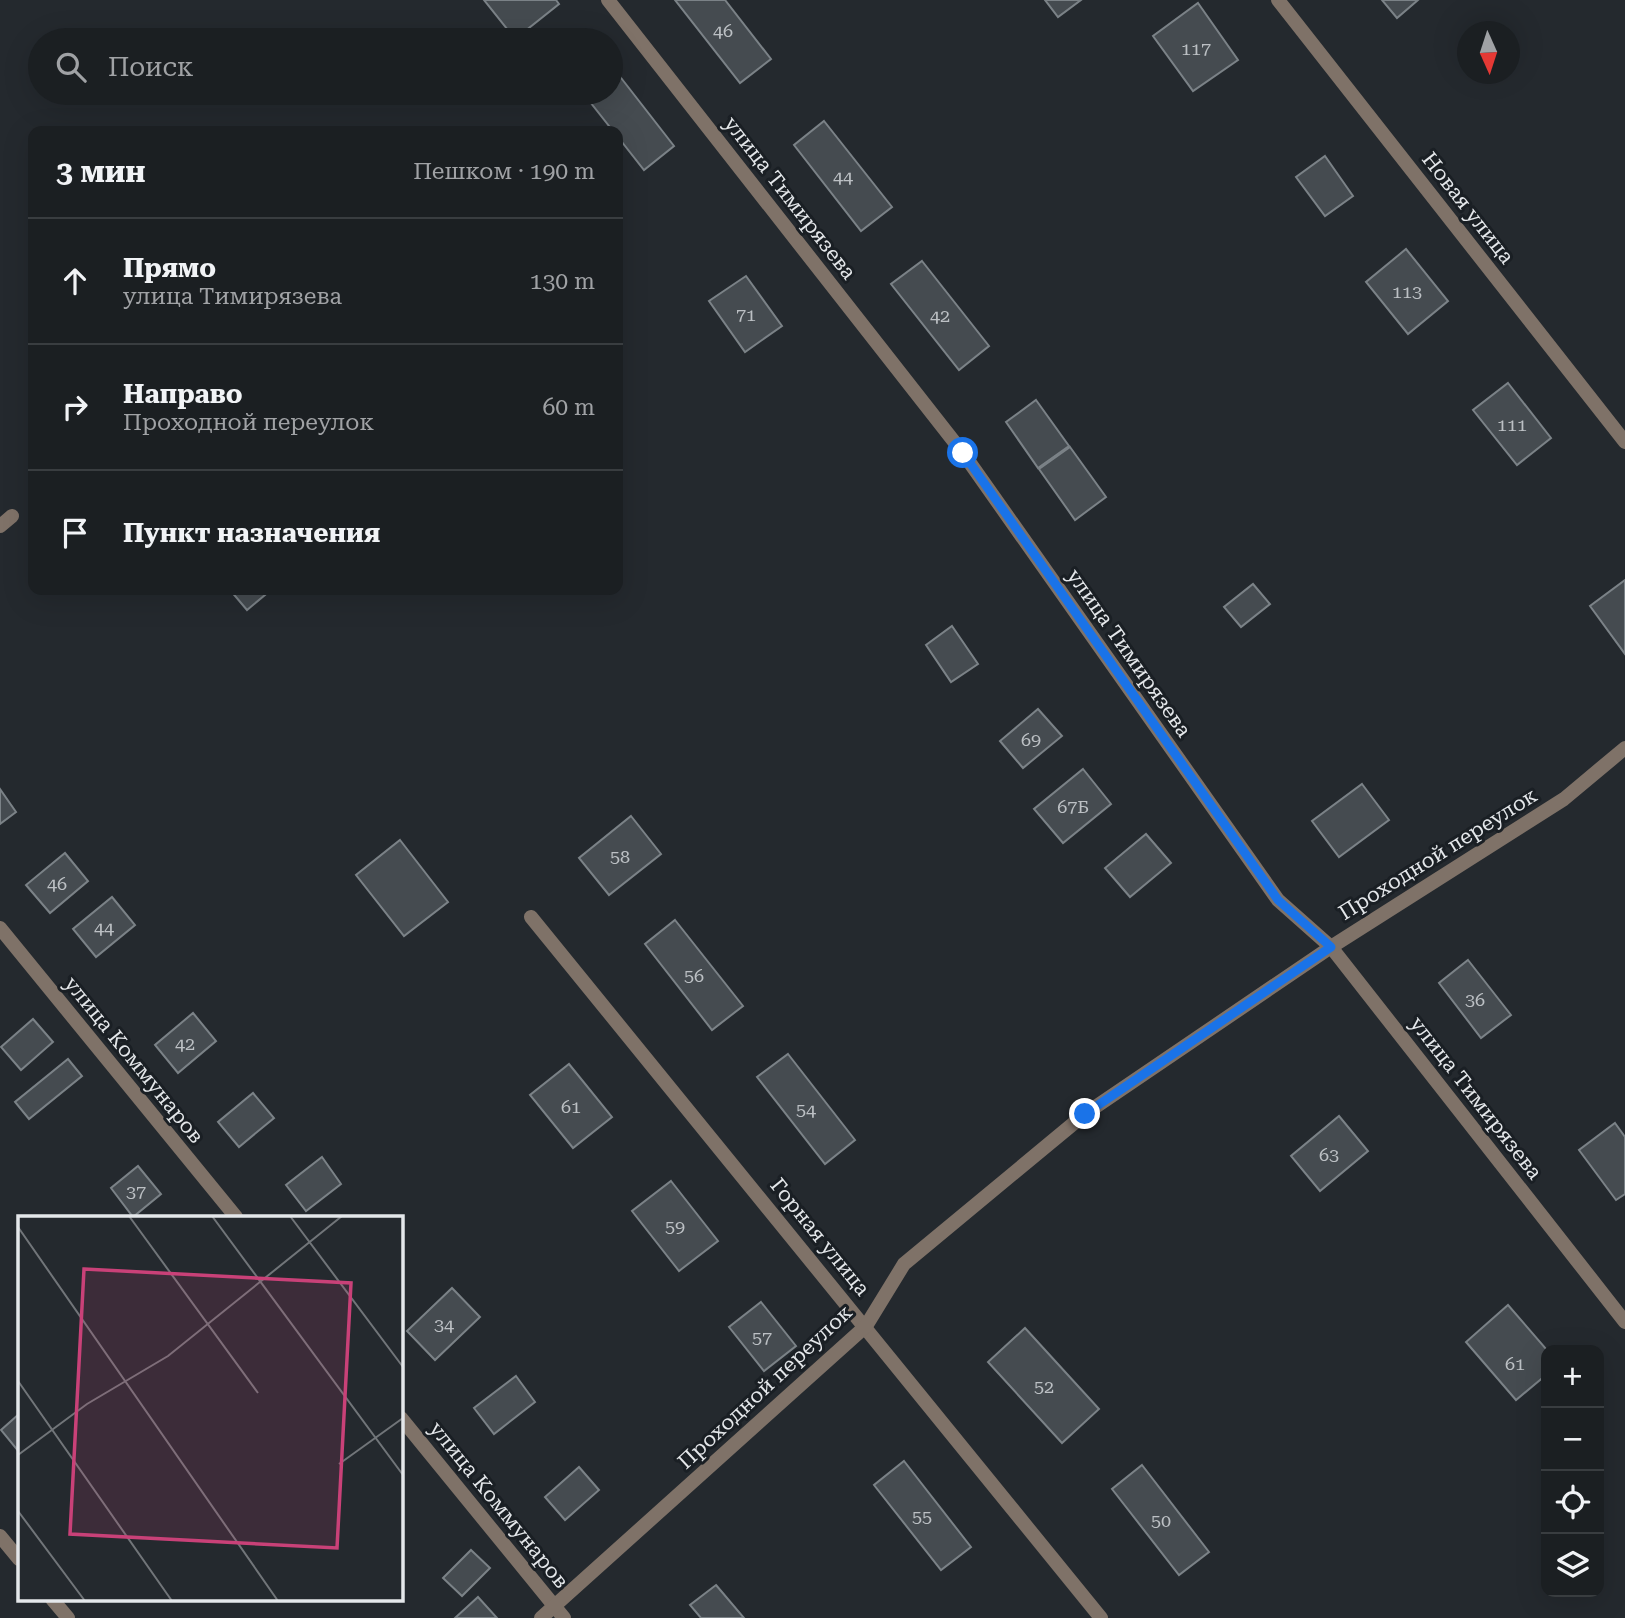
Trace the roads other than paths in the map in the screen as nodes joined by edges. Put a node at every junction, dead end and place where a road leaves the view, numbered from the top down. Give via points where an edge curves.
1 (608, 0) edge
2 (1278, 0) edge
3 (1625, 442) edge
4 (12, 516) dead end
5 (0, 526) edge
6 (1625, 748) edge
7 (531, 917) dead end
8 (0, 928) edge
9 (1331, 947) junction
10 (235, 1216) edge
11 (1625, 1322) edge
12 (866, 1326) junction
13 (402, 1419) edge
14 (0, 1536) edge
15 (18, 1558) edge
16 (53, 1600) edge
17 (559, 1612) edge
18 (68, 1618) edge
19 (541, 1618) edge
20 (1101, 1618) edge

1 - 9 street, улица Тимирязева via 963,453 1278,900
2 - 3 street, Новая улица
4 - 5 street
6 - 9 street, Проходной переулок via 1564,799
7 - 12 street, Горная улица
8 - 10 street, улица Коммунаров
9 - 11 street, улица Тимирязева
9 - 12 street, Проходной переулок via 1085,1114 904,1264
12 - 17 street, Проходной переулок
12 - 20 street, Горная улица
13 - 17 street, улица Коммунаров
14 - 15 street
16 - 18 street
17 - 19 street, Проходной переулок

